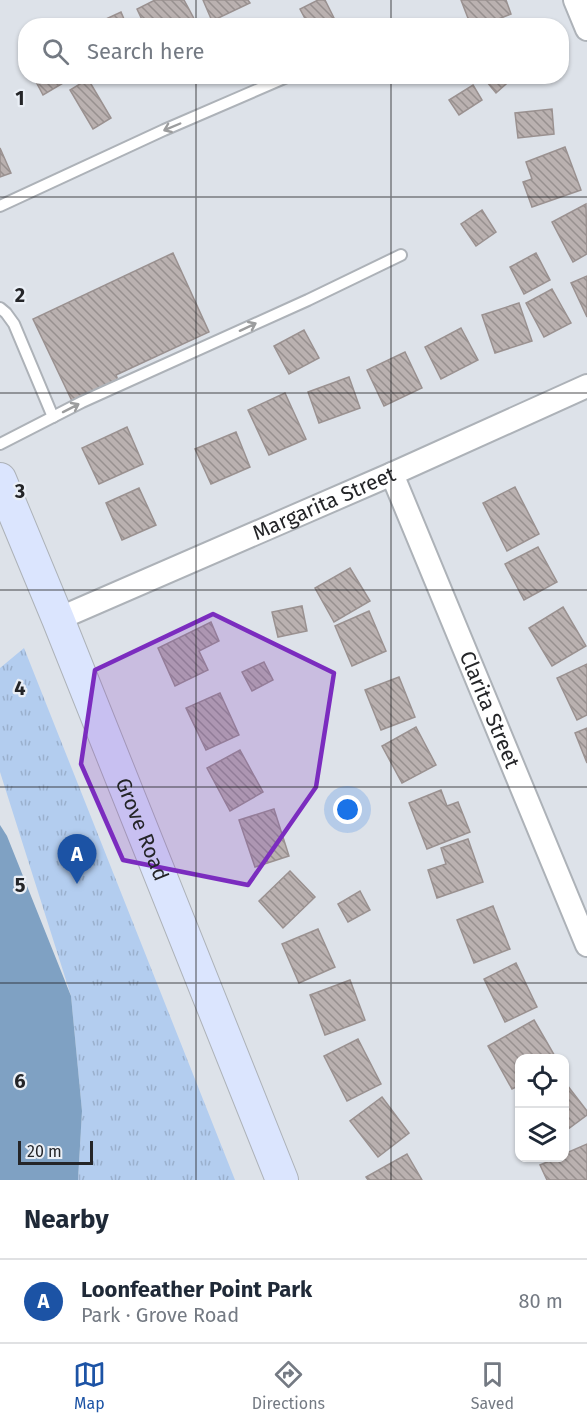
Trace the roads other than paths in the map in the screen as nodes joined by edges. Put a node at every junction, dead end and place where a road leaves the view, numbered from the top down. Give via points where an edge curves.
1 (575, 0) edge
2 (587, 29) edge
3 (271, 84) edge
4 (0, 206) edge
5 (400, 255) dead end
6 (0, 308) edge
7 (587, 386) edge
8 (53, 417) junction
9 (0, 444) edge
10 (393, 474) junction
11 (0, 479) edge
12 (58, 619) junction
13 (587, 945) edge
14 (282, 1180) edge

1 - 2 street
3 -> 4 lane
8 -> 5 lane
6 - 8 lane via 14,324
7 - 10 street, Margarita Street
8 - 9 lane
10 - 12 street, Margarita Street
10 - 13 street, Clarita Street
11 - 12 main road, Grove Road
12 - 14 main road, Grove Road

